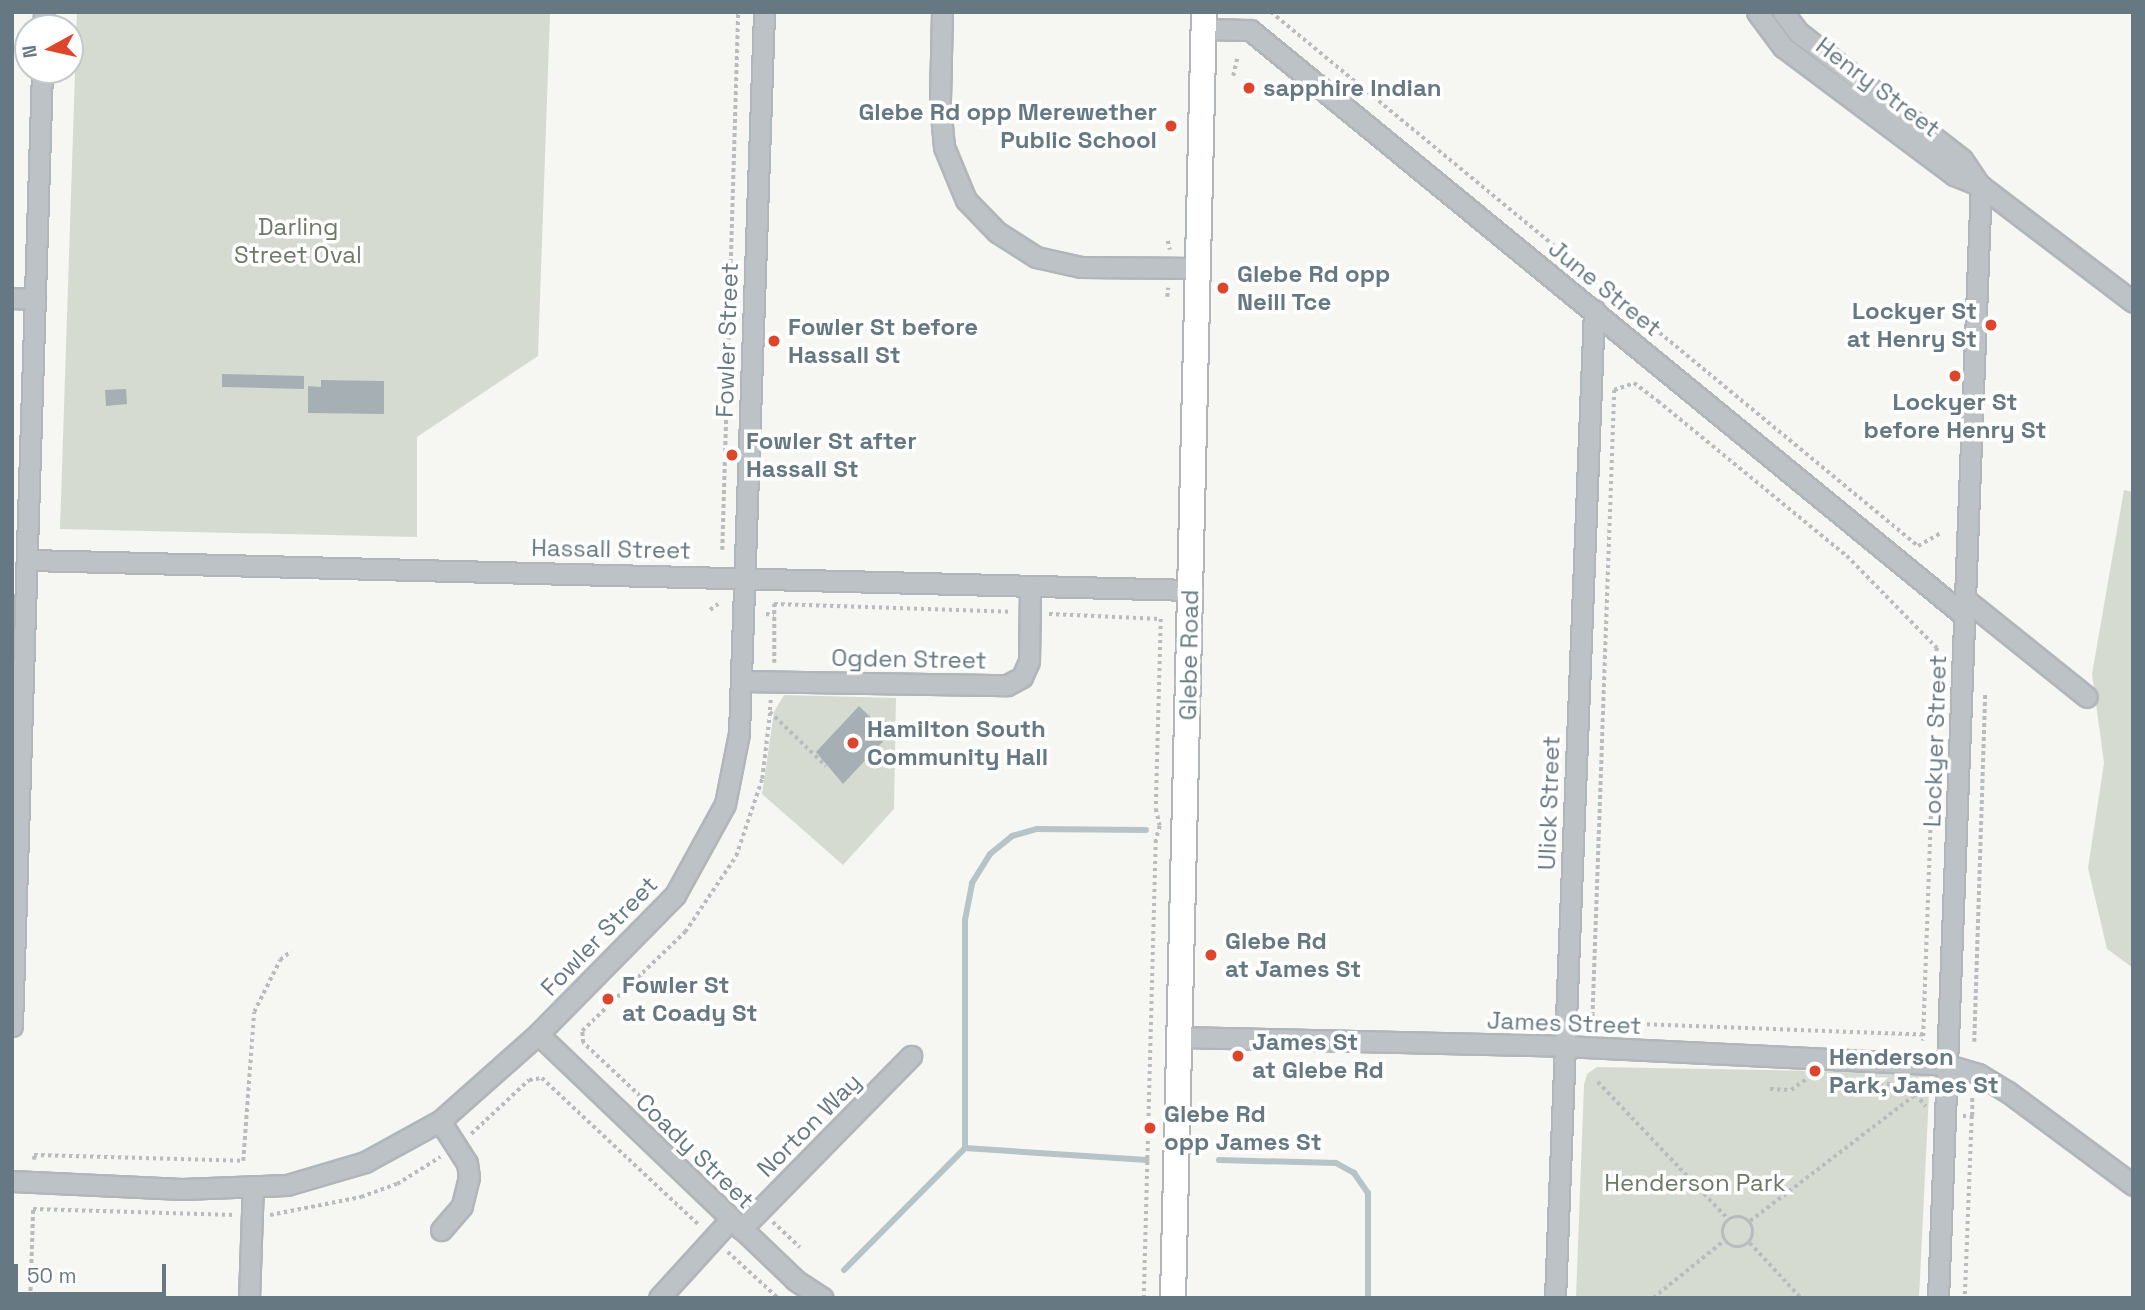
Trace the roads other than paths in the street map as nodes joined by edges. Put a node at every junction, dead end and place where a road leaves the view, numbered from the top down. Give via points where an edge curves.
1 (764, 12) edge
2 (942, 12) edge
3 (1757, 12) edge
4 (1783, 12) edge
5 (1204, 20) edge
6 (42, 84) edge
7 (1981, 186) junction
8 (1198, 268) junction
9 (12, 299) edge
10 (35, 299) junction
11 (2133, 302) edge
12 (1594, 310) junction
13 (24, 572) edge
14 (742, 576) junction
15 (1030, 586) junction
16 (1191, 590) junction
17 (1965, 607) junction
18 (743, 681) junction
19 (2087, 697) dead end
20 (12, 1026) edge
21 (538, 1034) junction
22 (1180, 1037) junction
23 (1564, 1046) junction
24 (911, 1056) dead end
25 (1947, 1065) junction
26 (440, 1121) junction
27 (12, 1181) edge
28 (2133, 1185) edge
29 (253, 1186) junction
30 (736, 1224) junction
31 (440, 1230) dead end
32 (249, 1298) edge
33 (659, 1298) edge
34 (823, 1298) edge
35 (1173, 1298) edge
36 (1555, 1298) edge
37 (1938, 1298) edge

1 - 14 street, Fowler Street
2 - 8 street via 944,147 967,200 997,232 1036,257 1081,267
3 - 7 street, Henry Street via 1783,47 1954,175
4 - 7 street, Henry Street via 1798,32 1962,159
5 - 8 main road, Glebe Road
5 - 12 street, June Street via 1250,30
6 - 10 street
7 - 11 street, Henry Street
7 - 17 street, Lockyer Street
8 - 16 main road, Glebe Road
9 - 10 street
10 - 13 street
12 - 17 street, June Street
12 - 23 street, Ulick Street
13 - 14 street, Hassall Street
13 - 20 street
14 - 15 street, Hassall Street
14 - 18 street, Fowler Street
15 - 16 street, Hassall Street
15 - 18 street, Ogden Street via 1029,661 1022,677 1007,685
16 - 22 main road, Glebe Road
17 - 19 street, June Street
17 - 25 street, Lockyer Street
18 - 21 street, Fowler Street via 736,757 724,804 692,867 653,920
21 - 26 street, Fowler Street
21 - 30 street, Coady Street
22 - 23 street, James Street
22 - 35 main road, Glebe Road
23 - 25 street, James Street
23 - 36 street, Ulick Street
24 - 30 street, Norton Way via 760,1209
25 - 28 street, James Street via 1978,1074 2008,1092
25 - 37 street, Lockyer Street
26 - 29 street, Fowler Street via 365,1162 287,1185
26 - 31 street via 467,1163 469,1191
27 - 29 street, Fowler Street via 182,1189
29 - 32 street
30 - 33 street, Norton Way via 713,1238
30 - 34 street, Coady Street via 795,1280

